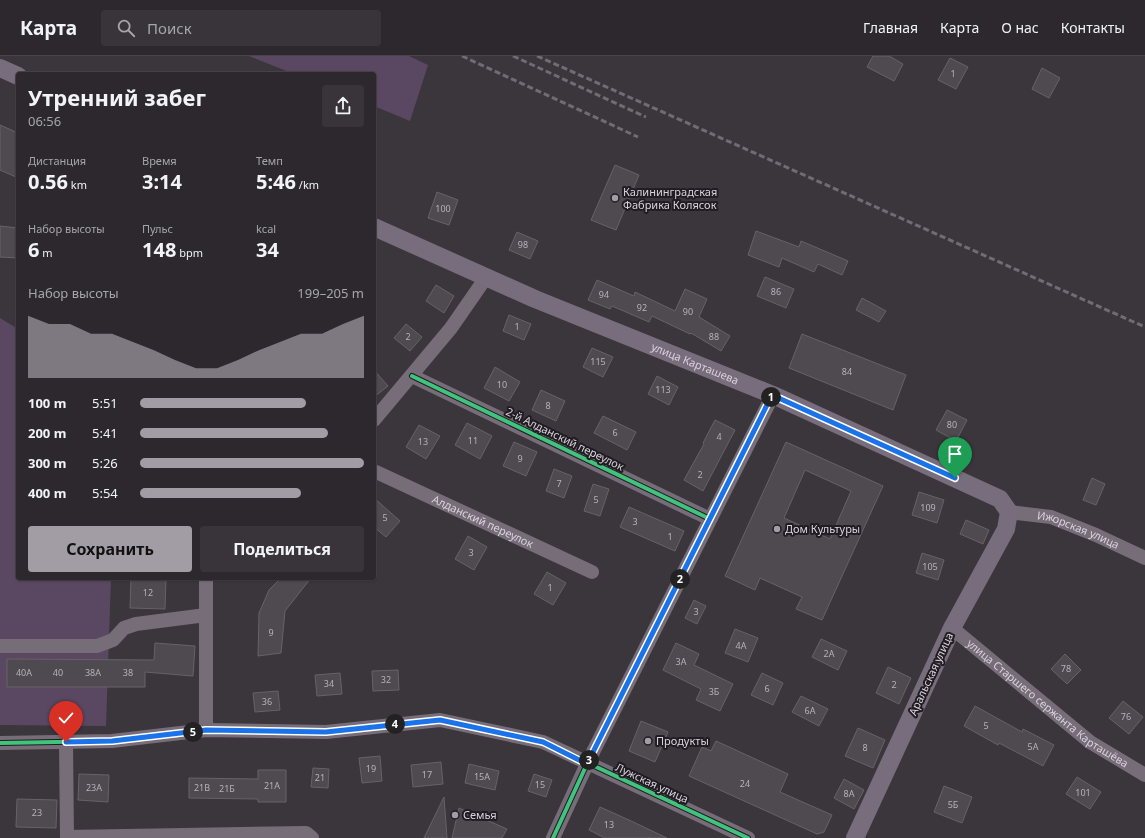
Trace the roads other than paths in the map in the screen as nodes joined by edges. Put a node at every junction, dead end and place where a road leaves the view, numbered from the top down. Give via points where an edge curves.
1 (0, 68) edge
2 (16, 75) edge
3 (376, 228) edge
4 (487, 276) junction
5 (412, 376) junction
6 (772, 395) junction
7 (376, 418) edge
8 (376, 472) edge
9 (1009, 512) junction
10 (710, 519) junction
11 (1145, 558) edge
12 (592, 572) dead end
13 (206, 580) edge
14 (206, 614) junction
15 (952, 628) junction
16 (0, 646) edge
17 (206, 730) junction
18 (66, 742) junction
19 (0, 743) edge
20 (587, 764) junction
21 (1145, 775) edge
22 (67, 837) edge
23 (312, 838) edge
24 (553, 838) edge
25 (748, 838) edge
26 (855, 838) edge

1 - 2 main road
3 - 4 main road, улица Карташева
4 - 5 street via 451,328
4 - 6 main road, улица Карташева via 535,299
5 - 7 street
5 - 10 street, 2-й Алданский переулок
6 - 9 main road, улица Карташева via 1000,499
6 - 10 street
8 - 12 street, Алданский переулок
9 - 11 street, Ижорская улица via 1051,517
9 - 15 main road, Аральская улица via 1006,530
10 - 20 street
13 - 14 street
14 - 16 street via 136,624 124,628 112,640 97,646
14 - 17 street
15 - 21 street, улица Старшего сержанта Карташёва via 1090,742
15 - 26 main road, Аральская улица
17 - 18 street, Лужская улица via 112,741
17 - 20 street, Лужская улица via 326,732 440,720 543,742
18 - 19 street, Лужская улица
18 - 22 street
20 - 24 street
20 - 25 street, Лужская улица
22 - 23 street via 306,833

